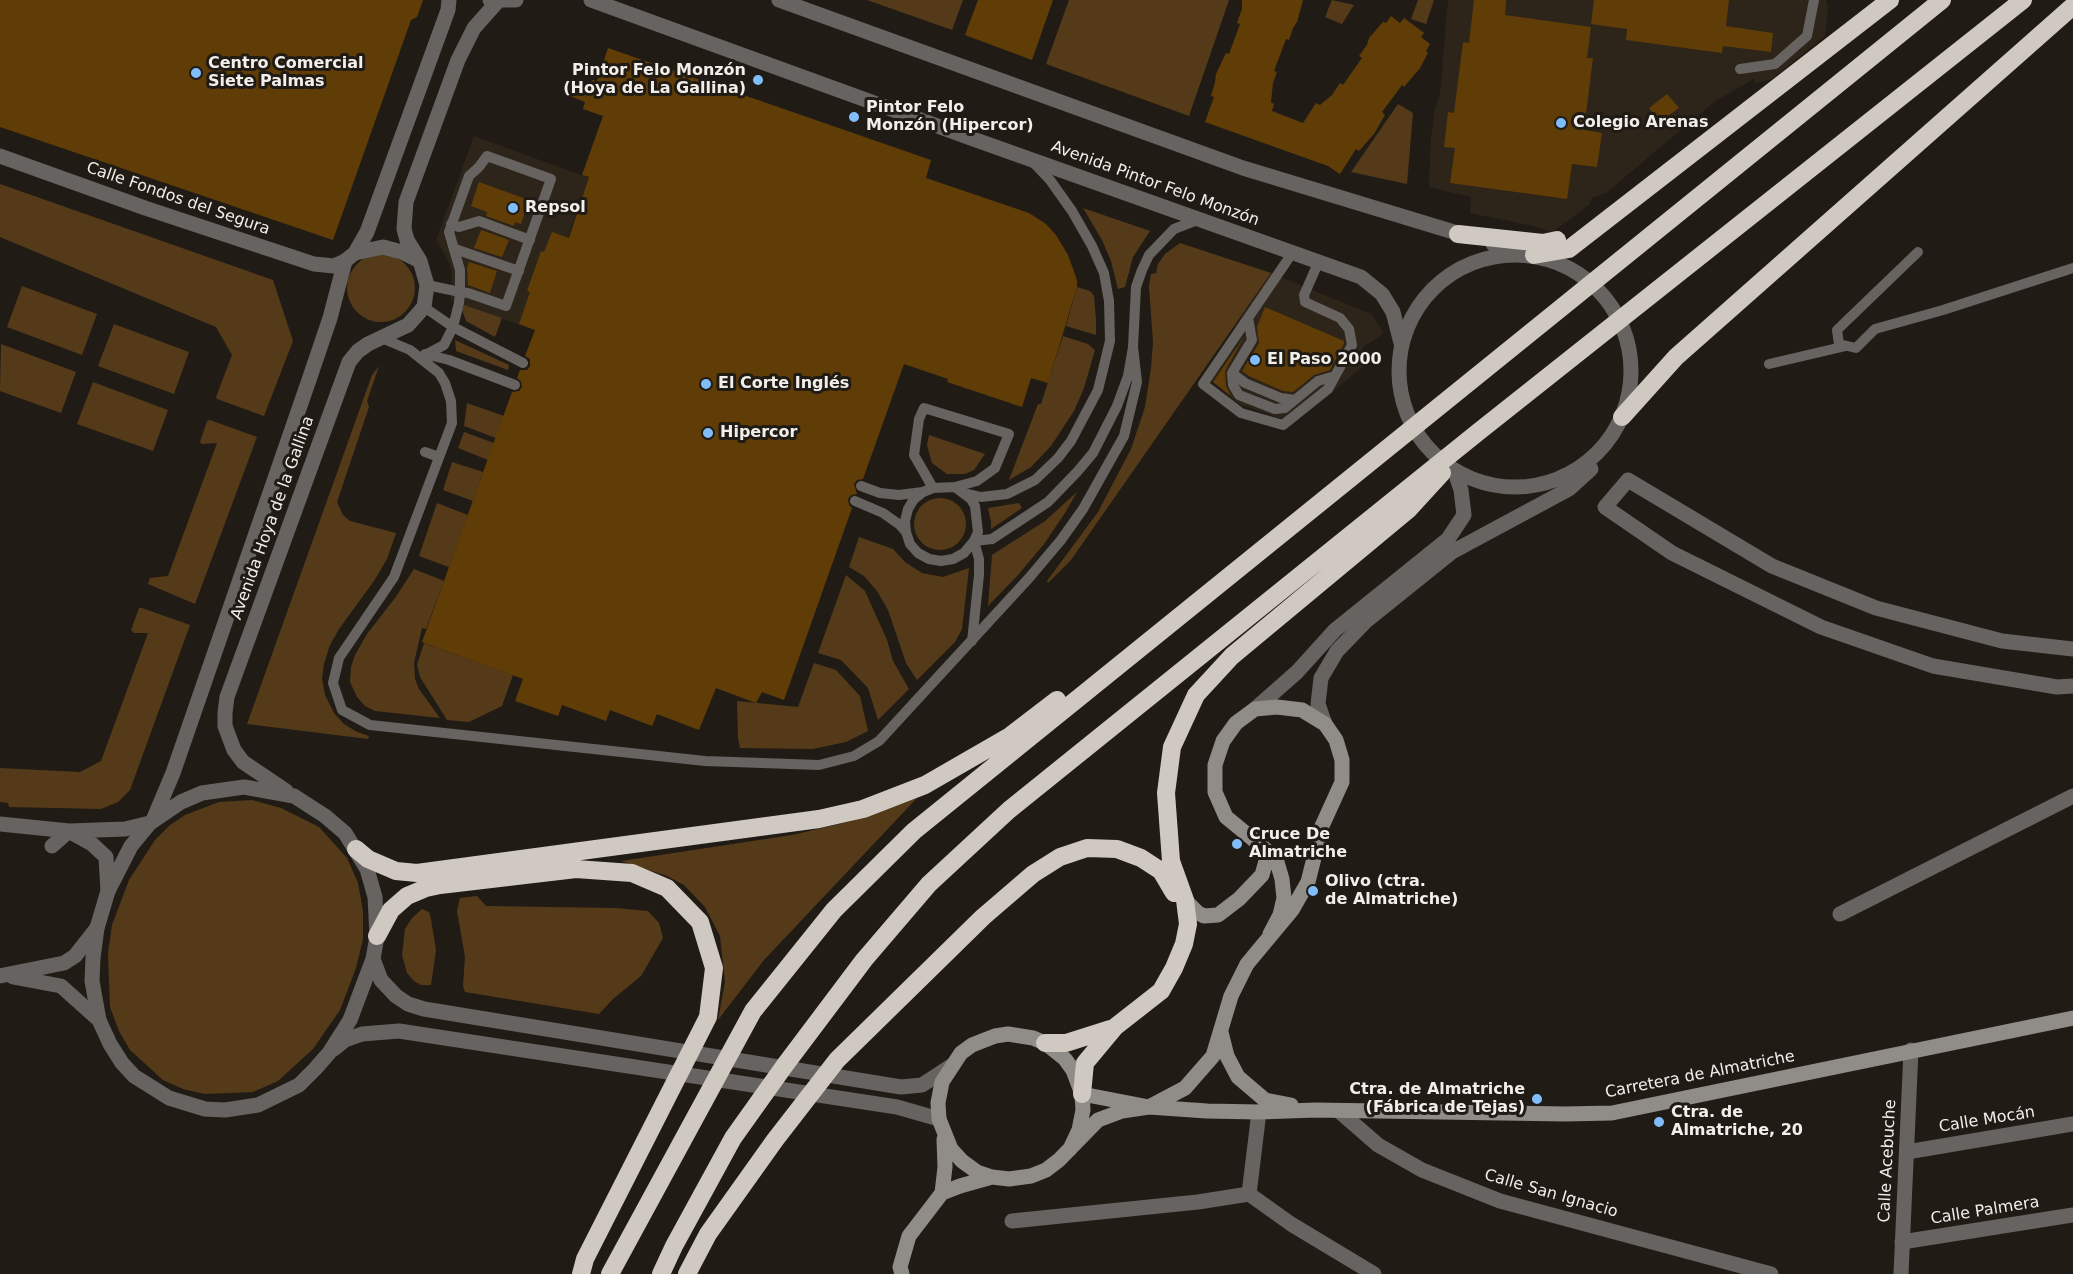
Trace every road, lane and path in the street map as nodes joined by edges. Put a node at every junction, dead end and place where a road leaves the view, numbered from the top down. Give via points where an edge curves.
1 (448, 0) edge
2 (516, 0) edge
3 (591, 0) edge
4 (779, 0) edge
5 (1814, 0) edge
6 (1890, 0) edge
7 (1942, 0) edge
8 (2023, 0) edge
9 (494, 1) edge
10 (2073, 6) edge
11 (1740, 69) dead end
12 (0, 156) edge
13 (1029, 158) junction
14 (1200, 219) junction
15 (451, 224) junction
16 (1592, 233) junction
17 (1458, 234) junction
18 (530, 240) junction
19 (455, 249) junction
20 (1293, 252) junction
21 (1918, 252) dead end
22 (1534, 255) junction
23 (350, 257) junction
24 (420, 261) junction
25 (1318, 261) junction
26 (2073, 268) edge
27 (519, 271) junction
28 (427, 285) junction
29 (460, 292) junction
30 (424, 307) junction
31 (1248, 318) junction
32 (453, 327) junction
33 (379, 337) junction
34 (1401, 343) junction
35 (1847, 346) junction
36 (1133, 347) junction
37 (410, 350) junction
38 (427, 354) junction
39 (523, 363) dead end
40 (1769, 364) dead end
41 (1335, 376) junction
42 (515, 385) dead end
43 (1622, 417) junction
44 (1477, 433) junction
45 (1611, 438) junction
46 (425, 452) dead end
47 (439, 457) junction
48 (1460, 480) junction
49 (861, 486) dead end
50 (928, 490) junction
51 (959, 490) junction
52 (855, 501) dead end
53 (906, 532) junction
54 (974, 541) junction
55 (1216, 585) junction
56 (972, 641) junction
57 (2073, 649) edge
58 (2073, 686) edge
59 (1255, 709) junction
60 (1325, 724) junction
61 (294, 796) junction
62 (2073, 796) edge
63 (152, 821) junction
64 (0, 824) edge
65 (69, 831) junction
66 (52, 846) dead end
67 (356, 849) junction
68 (1265, 849) junction
69 (108, 891) junction
70 (1185, 900) junction
71 (1840, 914) dead end
72 (97, 928) junction
73 (1270, 934) junction
74 (377, 936) junction
75 (373, 959) junction
76 (1174, 968) junction
77 (3, 976) edge
78 (2073, 1018) edge
79 (99, 1020) junction
80 (1115, 1027) junction
81 (1221, 1032) junction
82 (1045, 1043) junction
83 (1911, 1050) junction
84 (329, 1053) junction
85 (951, 1066) junction
86 (1082, 1094) junction
87 (1149, 1107) junction
88 (1316, 1110) junction
89 (1339, 1111) junction
90 (1259, 1112) junction
91 (2073, 1124) edge
92 (941, 1126) junction
93 (1070, 1149) junction
94 (1907, 1152) junction
95 (992, 1178) junction
96 (942, 1193) junction
97 (1249, 1194) junction
98 (2073, 1215) edge
99 (1012, 1221) dead end
100 (1902, 1242) junction
101 (581, 1274) edge
102 (610, 1274) edge
103 (661, 1274) edge
104 (687, 1274) edge
105 (902, 1274) edge
106 (1374, 1274) edge
107 (1771, 1274) edge
108 (1901, 1274) edge

1 - 23 street, Avenida Hoya de la Gallina via 448,10 367,232
2 - 9 street
3 - 13 street, Avenida Pintor Felo Monzón
4 - 17 street via 1243,168
5 - 11 lane via 1807,36 1775,64
6 - 16 highway
7 - 55 highway
8 - 44 highway
9 - 24 street via 474,28 458,60 406,202 404,229
10 - 43 highway via 1676,357
12 - 23 street, Calle Fondos del Segura via 314,264 334,266
13 - 14 street, Avenida Pintor Felo Monzón
13 - 51 lane via 1072,211 1104,273 1110,341 1098,390 1058,458 1035,480 1007,494 981,496
14 - 20 street, Avenida Pintor Felo Monzón
14 - 36 lane via 1174,229 1149,255 1136,287
15 - 18 lane via 459,227 478,221
15 - 18 lane via 469,176 487,156 551,179
15 - 19 lane via 449,232
16 - 17 highway via 1543,243
16 - 22 highway via 1569,249
17 - 22 street
18 - 27 lane
19 - 27 lane
19 - 29 lane
20 - 25 street, Avenida Pintor Felo Monzón
20 - 31 lane
21 - 35 lane via 1837,330 1839,344
22 - 34 street via 1499,255 1466,265 1446,277 1414,311
22 - 43 street via 1567,266 1596,287 1617,315 1629,348 1631,383
23 - 24 street via 383,247
23 - 63 street, Avenida Hoya de la Gallina via 173,773
24 - 28 street
25 - 34 street, Avenida Pintor Felo Monzón via 1361,276 1382,294 1393,312
25 - 41 lane via 1304,295 1305,303 1340,318 1349,329 1352,345
26 - 35 lane via 1875,329 1856,348
27 - 29 lane via 506,306
28 - 29 lane
28 - 30 street
29 - 32 lane
30 - 32 lane
30 - 33 street, Avenida Hoya de la Gallina via 408,325
31 - 41 lane via 1252,340 1232,372 1245,383 1295,400 1318,381
31 - 41 lane via 1203,384 1241,413 1282,425 1328,389
32 - 38 lane via 444,345
32 - 39 lane
33 - 37 lane
33 - 61 street, Avenida Hoya de la Gallina via 349,362 227,697 225,726 234,750 243,762
34 - 48 street via 1398,380 1407,416 1426,448
35 - 40 lane
36 - 54 lane via 1117,406 1093,453 1048,502 992,539
36 - 56 lane via 1137,382 1132,411 1106,472 1061,540
37 - 38 lane
37 - 47 lane via 439,373 451,401 452,423
38 - 42 lane
43 - 45 street
44 - 70 highway via 1409,509 1232,656 1196,695 1172,747 1166,793 1171,861
44 - 103 highway via 1009,810 929,884 864,960 733,1138
45 - 48 street via 1587,464 1556,481 1522,488
45 - 60 street via 1604,458 1569,489 1452,552 1365,622 1337,651 1321,678 1318,704
46 - 47 lane
47 - 56 lane via 394,578 339,658 333,683 342,710 370,725 705,762 819,765 854,756 879,741
48 - 59 street via 1464,515 1448,539 1335,630 1297,672
49 - 50 lane via 899,495
50 - 51 lane
50 - 51 lane via 914,455 924,408 1009,434 995,468
50 - 53 lane via 908,509
51 - 54 lane via 971,499 977,515
52 - 53 lane via 883,513
53 - 54 lane via 918,553 941,561 964,553
54 - 56 lane via 979,575
55 - 67 highway via 1106,661 1010,736 925,785 863,808 819,819 417,873 396,871
55 - 102 highway via 914,831 834,910 753,1011
57 - 58 street via 2002,641 1876,608 1772,566 1628,480 1605,507 1672,553 1821,627 1933,666 2057,687
59 - 60 main road via 1302,710
59 - 68 main road via 1236,723 1223,741 1215,765 1215,792 1226,817
60 - 73 main road via 1336,740 1342,760 1342,782 1322,826 1308,882 1292,910
61 - 63 street via 255,787 222,789 181,802
61 - 67 street, Avenida Hoya de la Gallina via 345,833
62 - 71 street
63 - 65 street via 125,830
63 - 69 street via 131,846
64 - 65 street
65 - 66 street
65 - 69 street via 106,857
67 - 74 street, Avenida Hoya de la Gallina via 375,897
68 - 70 main road via 1262,875 1218,915 1204,916
68 - 73 main road via 1277,862 1284,898
69 - 72 street
70 - 76 highway via 1188,924
72 - 77 street via 75,956 64,963
72 - 79 street via 92,981
73 - 81 main road via 1247,964 1231,996
74 - 75 street, Avenida Hoya de la Gallina
74 - 101 highway via 391,910 426,888 576,869 632,873 667,888 700,922 714,969 708,1017 585,1259
75 - 84 street, Avenida Hoya de la Gallina via 350,1020
75 - 85 street via 381,980 396,996 424,1009 901,1087 922,1085
76 - 80 highway via 1161,991
76 - 104 highway via 1177,911 1174,893 1161,871 1117,849 1087,848 1060,857 1033,874 983,917 837,1060 714,1225
77 - 79 street via 61,986
78 - 83 main road, Carretera de Almatriche
79 - 84 street via 110,1044 134,1076 169,1098 205,1109 258,1105 279,1096 299,1085
80 - 82 highway via 1066,1043
80 - 86 highway via 1085,1063
81 - 87 main road via 1213,1056 1185,1088
81 - 88 main road via 1238,1077 1265,1100
82 - 85 main road via 1033,1038 995,1035 972,1045
82 - 86 main road via 1065,1059
83 - 89 main road, Carretera de Almatriche via 1612,1113
83 - 94 street, Calle Acebuche
84 - 92 street via 345,1040 362,1034 399,1031 897,1107
85 - 92 main road via 942,1082 938,1103
86 - 87 main road
86 - 93 main road via 1079,1130
87 - 90 main road, Carretera de Almatriche
87 - 93 main road via 1098,1120
88 - 89 main road, Carretera de Almatriche
88 - 90 main road, Carretera de Almatriche
89 - 107 street, Calle San Ignacio via 1378,1145 1422,1170 1500,1201
90 - 97 street
91 - 94 street, Calle Mocán
92 - 95 main road via 951,1149 962,1161
92 - 96 main road via 945,1167
93 - 95 main road via 1046,1170 1031,1176
94 - 100 street, Calle Acebuche
95 - 96 main road
96 - 105 main road via 909,1236 900,1267
97 - 99 street
97 - 106 street
98 - 100 street, Calle Palmera
100 - 108 street, Calle Acebuche

